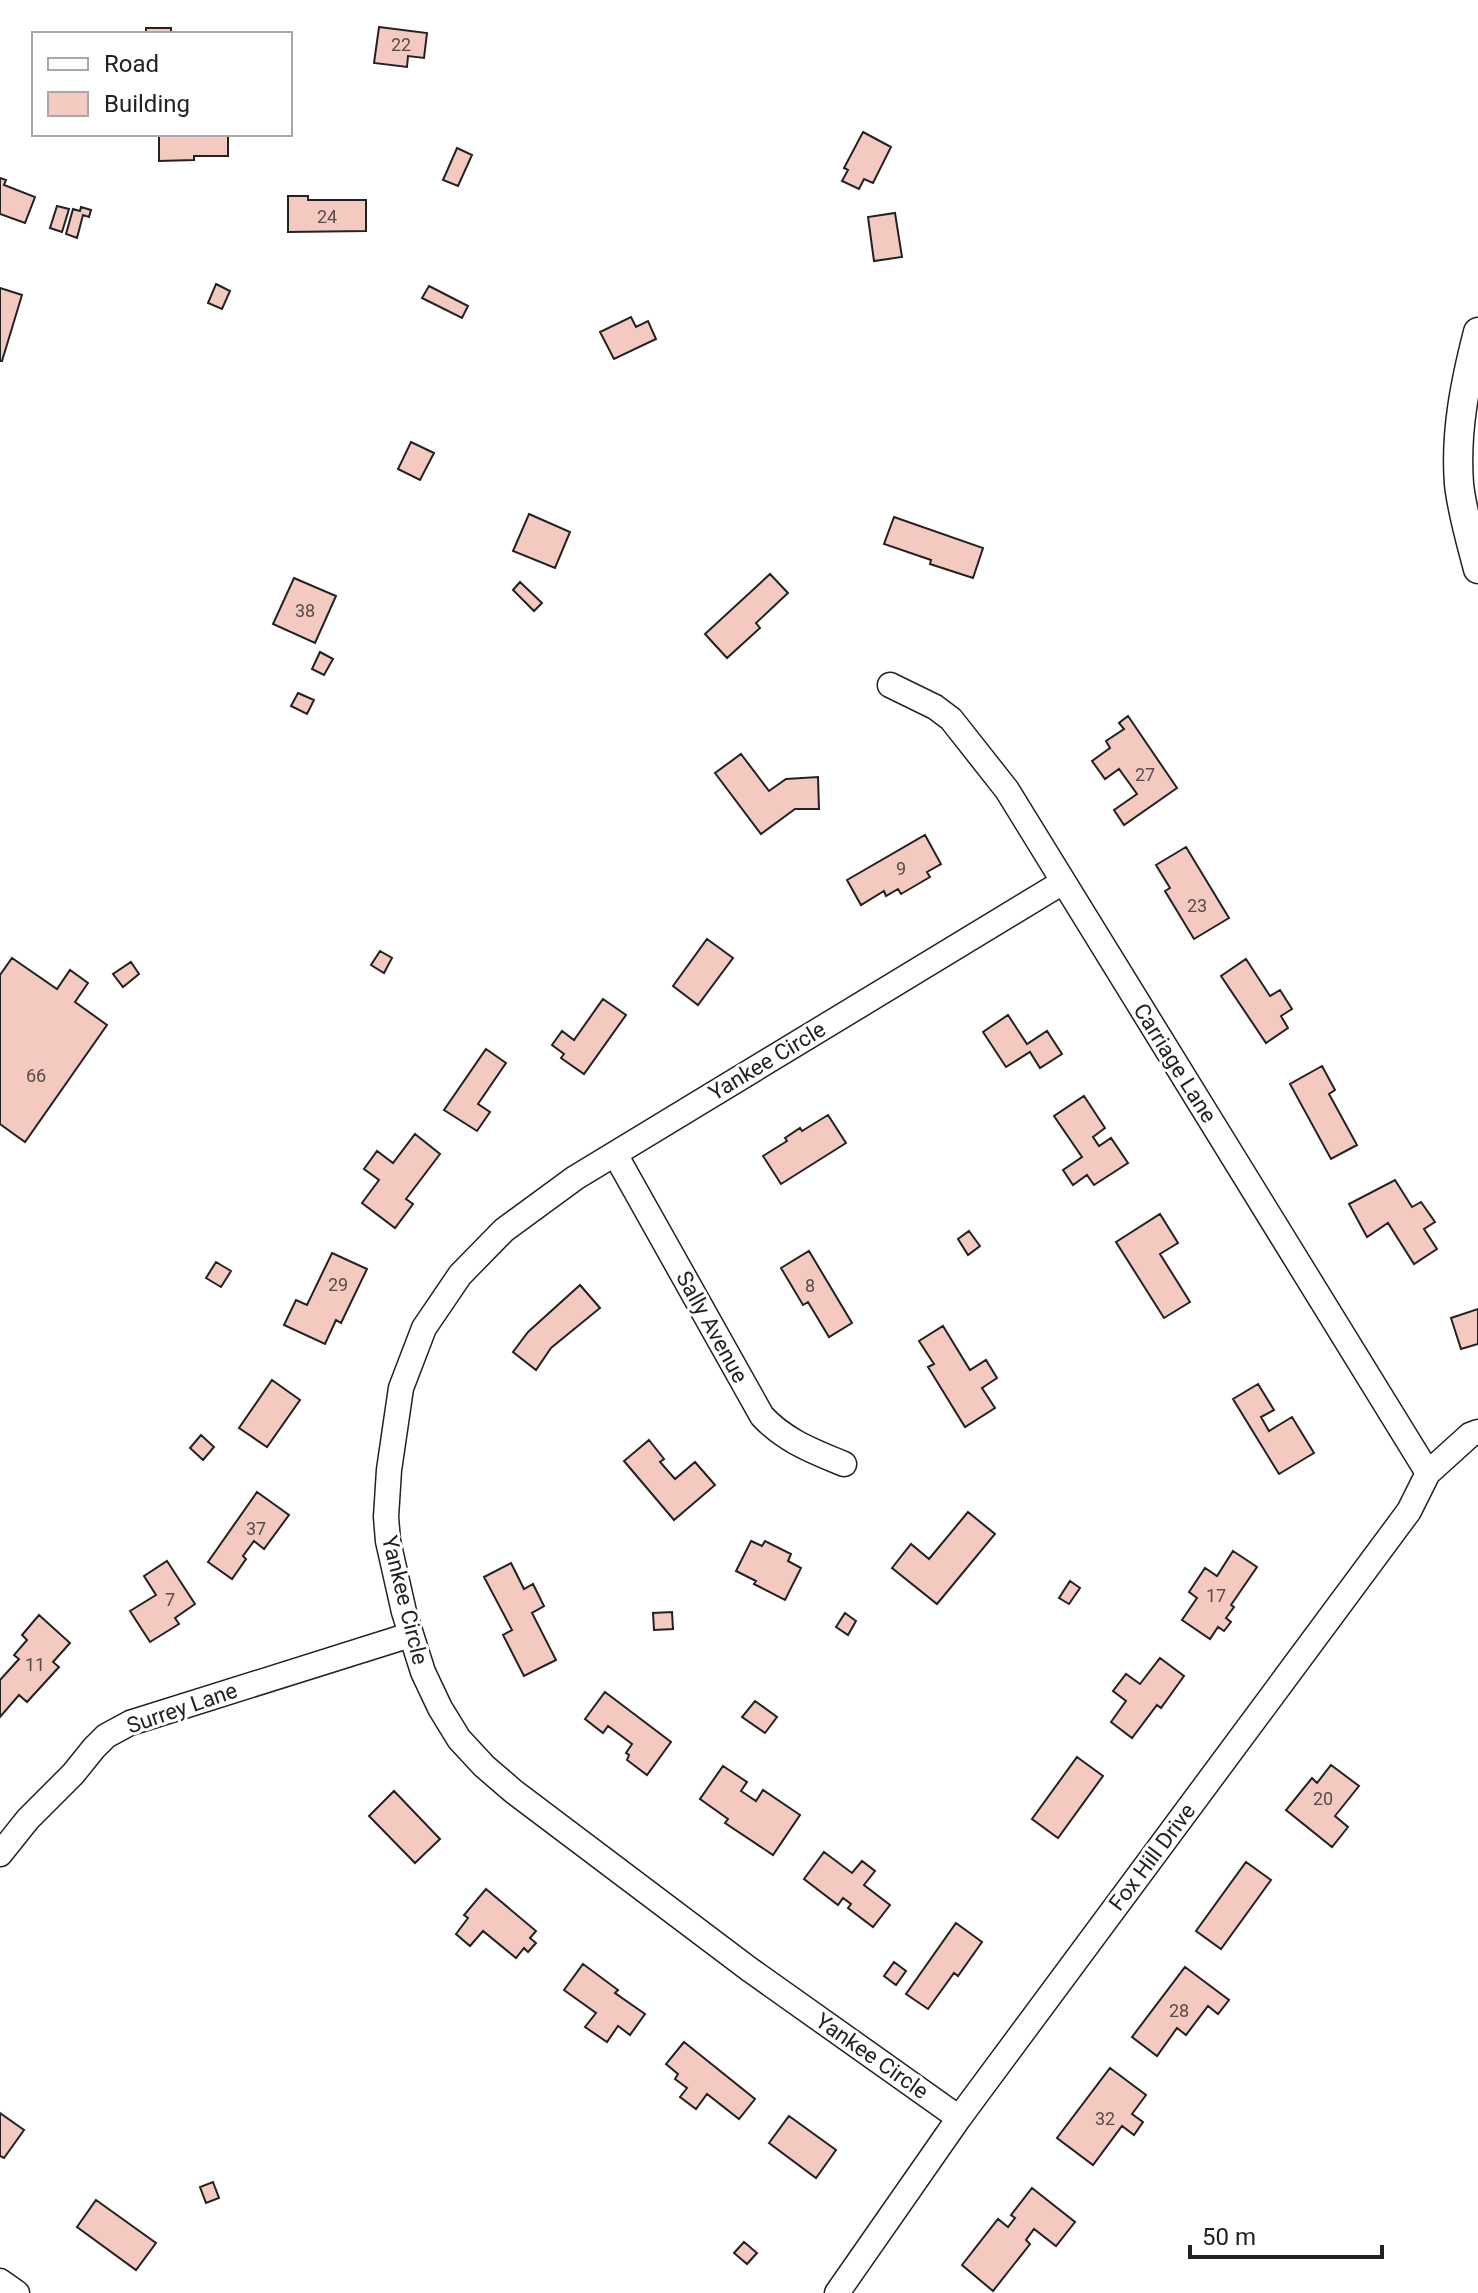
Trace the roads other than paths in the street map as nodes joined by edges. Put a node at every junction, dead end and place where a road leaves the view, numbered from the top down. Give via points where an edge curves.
1 (1478, 332) edge
2 (1478, 569) edge
3 (890, 685) dead end
4 (1063, 882) junction
5 (615, 1154) junction
6 (1478, 1432) edge
7 (844, 1464) dead end
8 (1428, 1473) junction
9 (410, 1635) junction
10 (0, 1854) edge
11 (959, 2118) junction
12 (0, 2281) edge
13 (17, 2293) edge
14 (837, 2293) edge

1 - 2 street via 1459,425 1459,486
3 - 4 street, Carriage Lane via 935,707 957,726 1007,790
4 - 5 street, Yankee Circle
4 - 8 street, Carriage Lane
5 - 7 street, Sally Avenue via 762,1416 787,1438
5 - 9 street, Yankee Circle via 489,1244 447,1292 415,1347 397,1407 386,1493 393,1566
6 - 8 street, Fox Hill Drive
8 - 11 street, Fox Hill Drive via 1409,1511
9 - 10 street, Surrey Lane via 130,1723 106,1736
9 - 11 street, Yankee Circle via 440,1708 484,1766 749,1969
11 - 14 street, Fox Hill Drive
12 - 13 street

